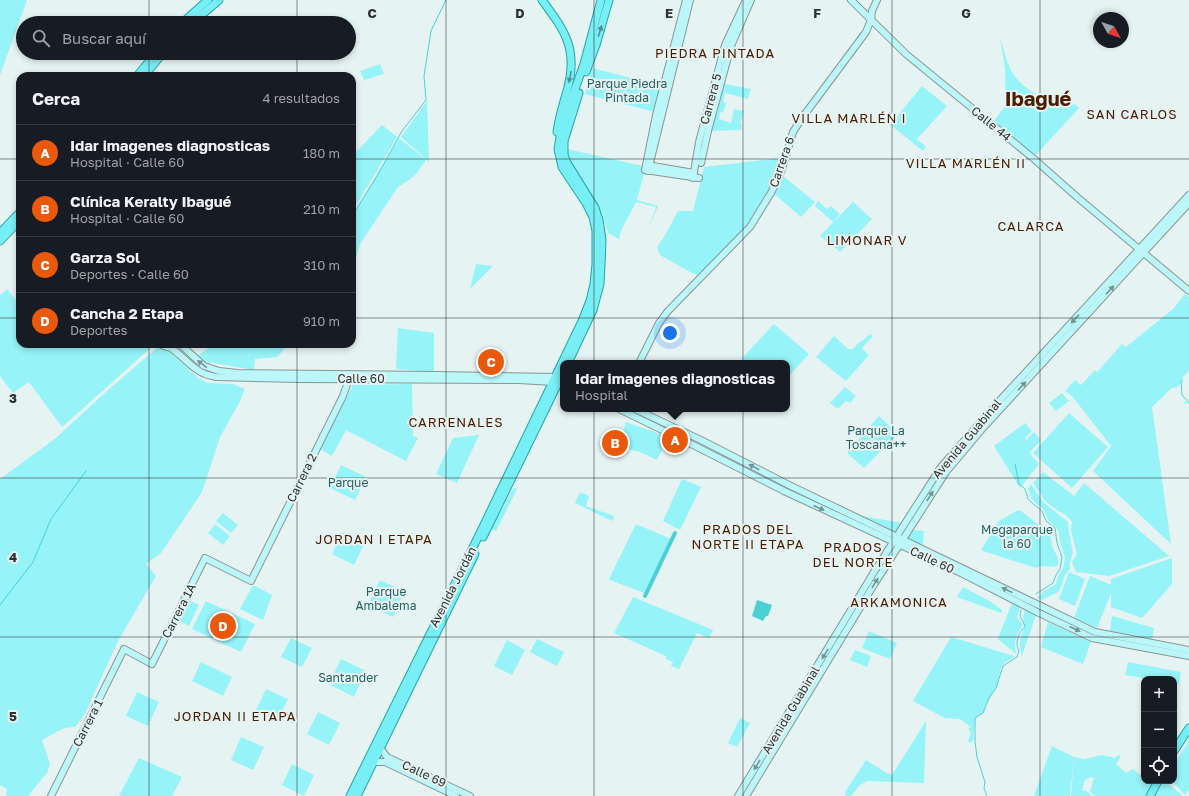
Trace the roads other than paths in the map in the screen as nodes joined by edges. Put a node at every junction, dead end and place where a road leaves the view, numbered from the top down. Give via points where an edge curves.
1 (208, 0) edge
2 (219, 0) edge
3 (542, 0) edge
4 (601, 0) edge
5 (609, 0) edge
6 (686, 0) edge
7 (690, 0) edge
8 (746, 0) edge
9 (751, 0) edge
10 (851, 0) edge
11 (877, 0) edge
12 (190, 16) edge
13 (200, 16) edge
14 (871, 20) junction
15 (150, 60) edge
16 (157, 60) edge
17 (140, 72) edge
18 (147, 72) edge
19 (565, 126) junction
20 (558, 143) junction
21 (701, 163) dead end
22 (647, 168) junction
23 (1189, 196) edge
24 (1189, 203) edge
25 (16, 216) edge
26 (16, 224) edge
27 (16, 227) edge
28 (11, 229) junction
29 (598, 231) junction
30 (0, 234) edge
31 (0, 241) edge
32 (1142, 251) junction
33 (1189, 291) edge
34 (668, 311) junction
35 (174, 348) edge
36 (184, 348) edge
37 (565, 360) edge
38 (569, 360) edge
39 (636, 360) edge
40 (640, 360) edge
41 (349, 376) junction
42 (557, 379) edge
43 (625, 412) edge
44 (641, 412) edge
45 (898, 541) junction
46 (205, 558) joint
47 (124, 650) joint
48 (1189, 650) edge
49 (1189, 656) edge
50 (1189, 728) edge
51 (380, 748) junction
52 (1176, 748) edge
53 (373, 762) junction
54 (1156, 784) edge
55 (51, 796) edge
56 (350, 796) edge
57 (357, 796) edge
58 (456, 796) edge
59 (470, 796) edge
60 (738, 796) edge
61 (746, 796) edge
62 (1150, 796) edge

1 - 12 main road
2 - 13 main road
3 -> 20 main road via 566,36 572,56 572,67 557,131
4 - 19 main road
19 -> 5 main road via 596,45
6 - 22 main road via 658,109
7 - 22 main road
8 - 22 main road, Carrera 5 via 725,45 701,134 695,176
9 - 21 main road, Carrera 5 via 732,42
10 - 14 main road, Calle 44
11 - 14 main road, Carrera 6
14 - 32 main road, Calle 44 via 906,54
14 - 34 main road, Carrera 6 via 866,32 793,132 781,172 750,227
15 - 17 main road
16 - 18 main road
19 - 20 main road
19 - 29 main road via 565,159 595,208 599,220
20 - 29 main road via 562,167 590,211
23 - 32 main road, Avenida Guabinal
24 - 32 main road, Avenida Guabinal
25 - 30 main road
26 - 28 main road
27 - 28 main road
28 - 31 main road
29 - 37 main road via 592,293
29 - 38 main road via 601,269 598,293 589,320
32 - 33 main road, Calle 44
32 - 45 main road, Avenida Guabinal via 983,428 946,472
34 - 39 main road, Carrera 6 via 654,325
34 - 40 main road, Carrera 6
35 - 41 main road, Calle 60 via 196,369 218,377
41 -> 36 main road, Calle 60 via 219,371 204,366
41 - 42 main road, Calle 60
41 - 46 main road, Carrera 2 via 343,396 251,582
42 - 51 main road, Avenida Jordán via 522,460
42 - 56 main road, Avenida Jordán
43 -> 45 main road, Calle 60 via 784,492
45 -> 44 main road, Calle 60
48 -> 45 main road, Calle 60 via 1094,632
45 -> 49 main road, Calle 60 via 1092,638
45 -> 60 main road, Avenida Guabinal
61 -> 45 main road, Avenida Guabinal
46 - 47 main road, Carrera 1A via 152,664
47 - 55 main road, Carrera 1
50 - 52 main road
51 - 53 main road, Avenida Jordán
51 - 59 main road, Calle 69 via 387,757
53 - 57 main road, Avenida Jordán
53 - 58 main road, Calle 69 via 385,762
54 - 62 main road

